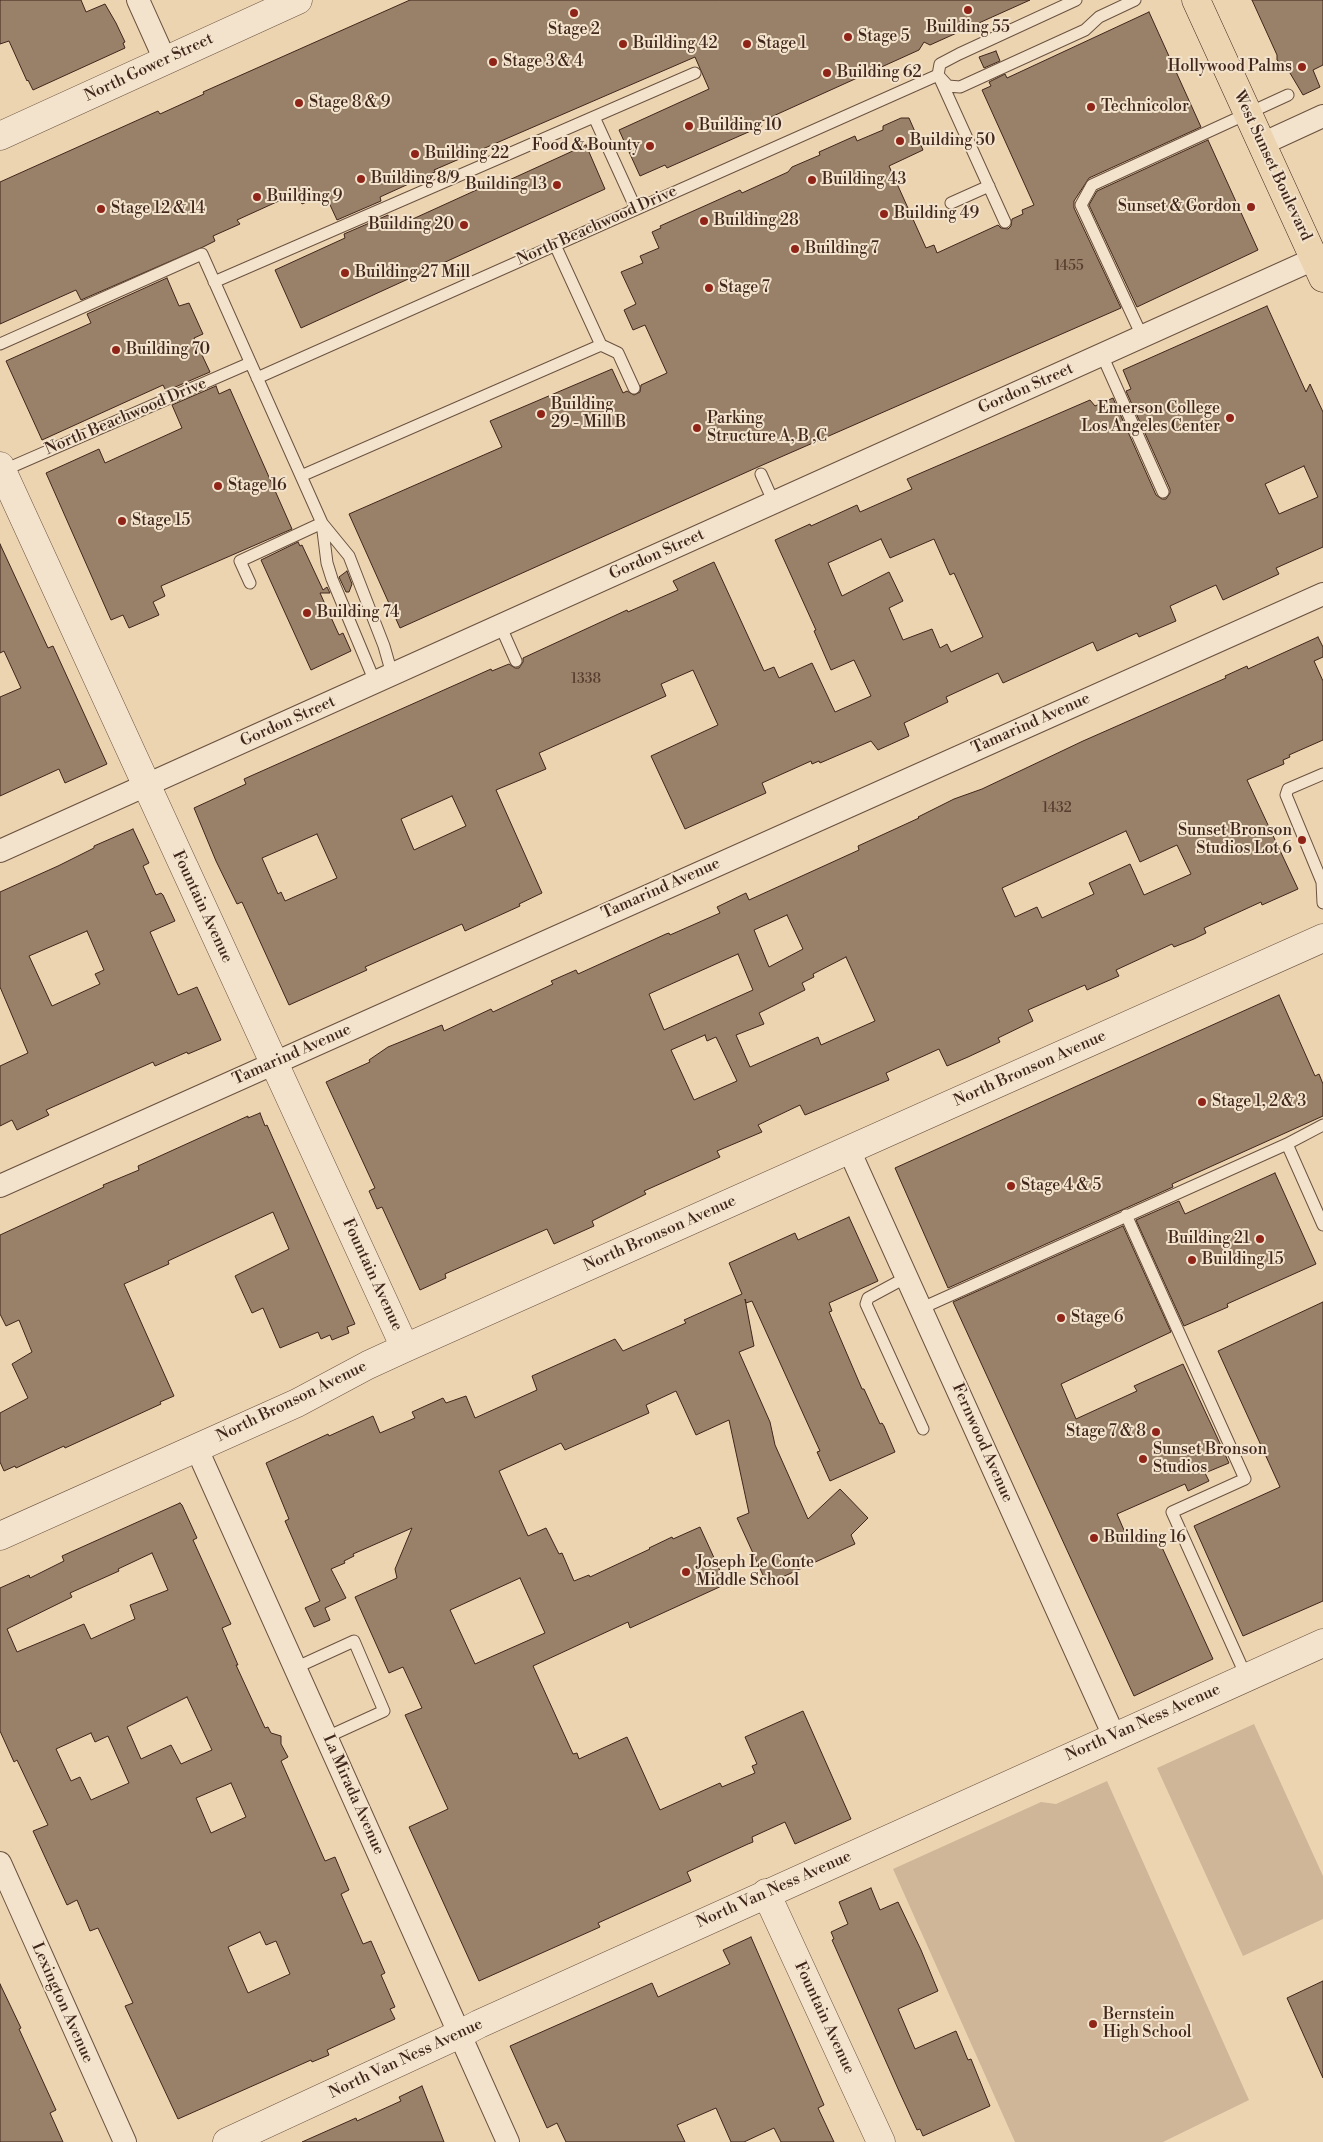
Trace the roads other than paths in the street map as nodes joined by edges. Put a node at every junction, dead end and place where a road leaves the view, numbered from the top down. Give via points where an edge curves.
1 (138, 0) edge
2 (298, 0) edge
3 (1076, 0) edge
4 (1135, 0) edge
5 (1196, 0) edge
6 (165, 60) junction
7 (694, 73) dead end
8 (938, 75) junction
9 (1288, 95) dead end
10 (1248, 114) junction
11 (1323, 116) edge
12 (594, 117) junction
13 (0, 136) edge
14 (1262, 144) junction
15 (989, 186) junction
16 (952, 203) dead end
17 (636, 209) junction
18 (1005, 222) dead end
19 (556, 245) junction
20 (1319, 268) edge
21 (214, 282) junction
22 (1142, 336) junction
23 (0, 344) edge
24 (601, 345) junction
25 (1102, 355) junction
26 (250, 363) junction
27 (257, 378) junction
28 (634, 388) dead end
29 (1, 468) edge
30 (761, 474) dead end
31 (301, 476) junction
32 (1163, 492) dead end
33 (6, 498) edge
34 (774, 503) junction
35 (322, 523) junction
36 (250, 583) dead end
37 (1323, 594) edge
38 (500, 625) junction
39 (516, 661) dead end
40 (384, 678) junction
41 (1323, 774) edge
42 (147, 786) junction
43 (0, 852) edge
44 (1323, 904) edge
45 (1323, 938) edge
46 (274, 1062) junction
47 (1323, 1125) edge
48 (1286, 1144) junction
49 (849, 1150) junction
50 (0, 1186) edge
51 (1126, 1215) junction
52 (1323, 1225) edge
53 (908, 1277) junction
54 (922, 1308) junction
55 (405, 1348) junction
56 (923, 1429) dead end
57 (196, 1448) junction
58 (0, 1536) edge
59 (1323, 1642) edge
60 (295, 1668) junction
61 (1246, 1676) junction
62 (1114, 1736) junction
63 (326, 1737) junction
64 (0, 1864) edge
65 (766, 1893) junction
66 (460, 2034) junction
67 (125, 2142) edge
68 (227, 2142) edge
69 (508, 2142) edge
70 (881, 2142) edge

1 - 6 street
2 - 6 street, North Gower Street
3 - 8 lane, North Beachwood Drive via 940,64
4 - 8 lane via 1099,17 1085,30 960,87 948,86
5 - 10 main road, West Sunset Boulevard
6 - 13 street, North Gower Street
7 - 12 lane
8 - 15 lane
8 - 17 lane, North Beachwood Drive
9 - 10 lane
10 - 14 main road, West Sunset Boulevard
10 - 22 lane via 1092,184 1081,204
11 - 14 street
12 - 17 lane
12 - 21 lane
14 - 20 main road, West Sunset Boulevard
15 - 16 lane
15 - 18 lane
17 - 19 lane, North Beachwood Drive
19 - 24 lane
19 - 27 lane, North Beachwood Drive
20 - 22 street, Gordon Street
21 - 23 lane via 202,254
21 - 26 lane
22 - 25 street, Gordon Street
24 - 28 lane via 618,353
24 - 31 lane
25 - 32 lane
25 - 34 street, Gordon Street
26 - 27 lane
26 - 29 lane, North Beachwood Drive
27 - 31 lane
29 - 33 street, Fountain Avenue
30 - 34 lane
31 - 35 lane
33 - 42 street, Fountain Avenue
34 - 38 street, Gordon Street
35 - 36 lane via 240,560
35 - 40 lane via 332,579
35 - 40 lane via 349,556 384,646
37 - 46 street, Tamarind Avenue
38 - 39 lane
38 - 40 street, Gordon Street
40 - 42 street, Gordon Street
41 - 44 lane via 1288,789 1286,795 1322,882
42 - 43 street, Gordon Street
42 - 46 street, Fountain Avenue
45 - 49 street, North Bronson Avenue
46 - 50 street, Tamarind Avenue
46 - 55 street, Fountain Avenue
47 - 48 lane
48 - 51 lane
48 - 52 lane
49 - 53 street, Fernwood Avenue
49 - 55 street, North Bronson Avenue
51 - 54 lane
51 - 61 lane via 1245,1478 1172,1512
53 - 54 street, Fernwood Avenue
53 - 56 lane via 868,1298 866,1304
54 - 62 street, Fernwood Avenue
55 - 57 street, North Bronson Avenue via 297,1403
57 - 58 street, North Bronson Avenue
57 - 60 street, La Mirada Avenue
59 - 61 street, North Van Ness Avenue
60 - 63 street, La Mirada Avenue
60 - 63 lane via 354,1641 384,1711
61 - 62 street, North Van Ness Avenue
62 - 65 street, North Van Ness Avenue
63 - 66 street, La Mirada Avenue
64 - 67 street, Lexington Avenue
65 - 66 street, North Van Ness Avenue
65 - 70 street, Fountain Avenue
66 - 68 street, North Van Ness Avenue
66 - 69 street, La Mirada Avenue

